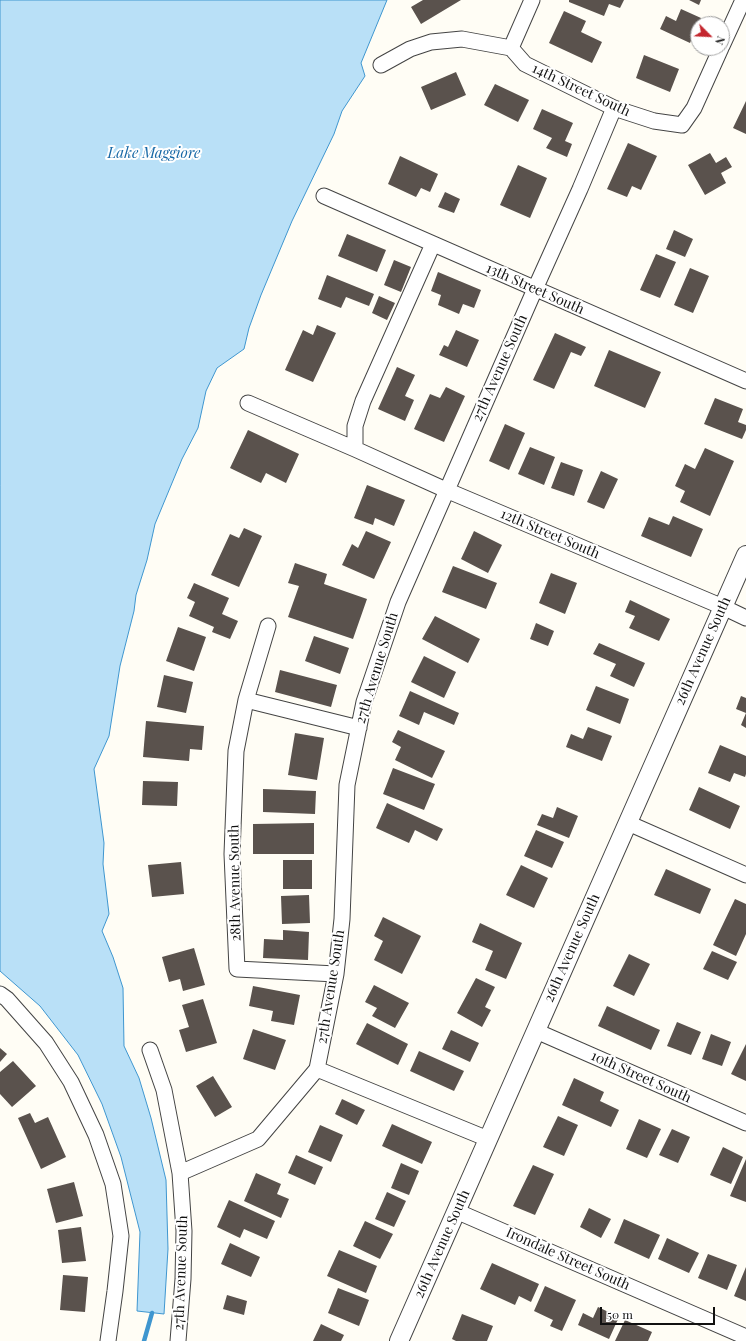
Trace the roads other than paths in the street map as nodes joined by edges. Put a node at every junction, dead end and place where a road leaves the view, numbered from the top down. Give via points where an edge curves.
1 (532, 0) edge
2 (743, 0) edge
3 (730, 29) edge
4 (511, 48) junction
5 (718, 56) edge
6 (381, 65) dead end
7 (614, 108) junction
8 (324, 196) dead end
9 (433, 244) junction
10 (535, 289) junction
11 (746, 381) edge
12 (248, 403) dead end
13 (355, 448) junction
14 (446, 490) junction
15 (746, 555) edge
16 (723, 607) junction
17 (746, 618) edge
18 (268, 626) dead end
19 (246, 700) junction
20 (359, 728) junction
21 (628, 823) junction
22 (746, 875) edge
23 (336, 974) junction
24 (0, 994) edge
25 (536, 1031) junction
26 (150, 1050) dead end
27 (317, 1069) junction
28 (746, 1123) edge
29 (488, 1139) junction
30 (180, 1173) junction
31 (456, 1211) junction
32 (746, 1337) edge
33 (108, 1341) edge
34 (178, 1341) edge
35 (399, 1341) edge

1 - 4 street
2 - 3 street
4 - 6 street via 462,39 430,42 410,49
4 - 7 street, 14th Street South via 525,64
5 - 7 street, 14th Street South via 694,108 682,125 654,121
7 - 10 street, 27th Avenue South
8 - 9 street, 13th Street South
9 - 10 street, 13th Street South
9 - 13 street via 363,401 355,426
10 - 11 street, 13th Street South
10 - 14 street, 27th Avenue South
12 - 13 street, 12th Street South
13 - 14 street, 12th Street South
14 - 16 street, 12th Street South
14 - 20 street, 27th Avenue South via 398,602 364,702
15 - 16 street, 26th Avenue South
16 - 17 street, 12th Street South
16 - 21 street, 26th Avenue South
18 - 19 street, 28th Avenue South
19 - 20 street
19 - 23 street, 28th Avenue South via 236,751 232,854 237,969
20 - 23 street, 27th Avenue South via 347,785 342,919
21 - 22 street
21 - 25 street, 26th Avenue South
23 - 27 street, 27th Avenue South
24 - 33 street via 46,1043 71,1082 96,1136 113,1184 121,1236
25 - 28 street, 10th Street South
25 - 29 street, 26th Avenue South
26 - 30 street via 164,1090
27 - 29 street
27 - 30 street, 27th Avenue South via 258,1139
29 - 31 street, 26th Avenue South
30 - 34 street, 27th Avenue South via 184,1279
31 - 32 street, Irondale Street South
31 - 35 street, 26th Avenue South

